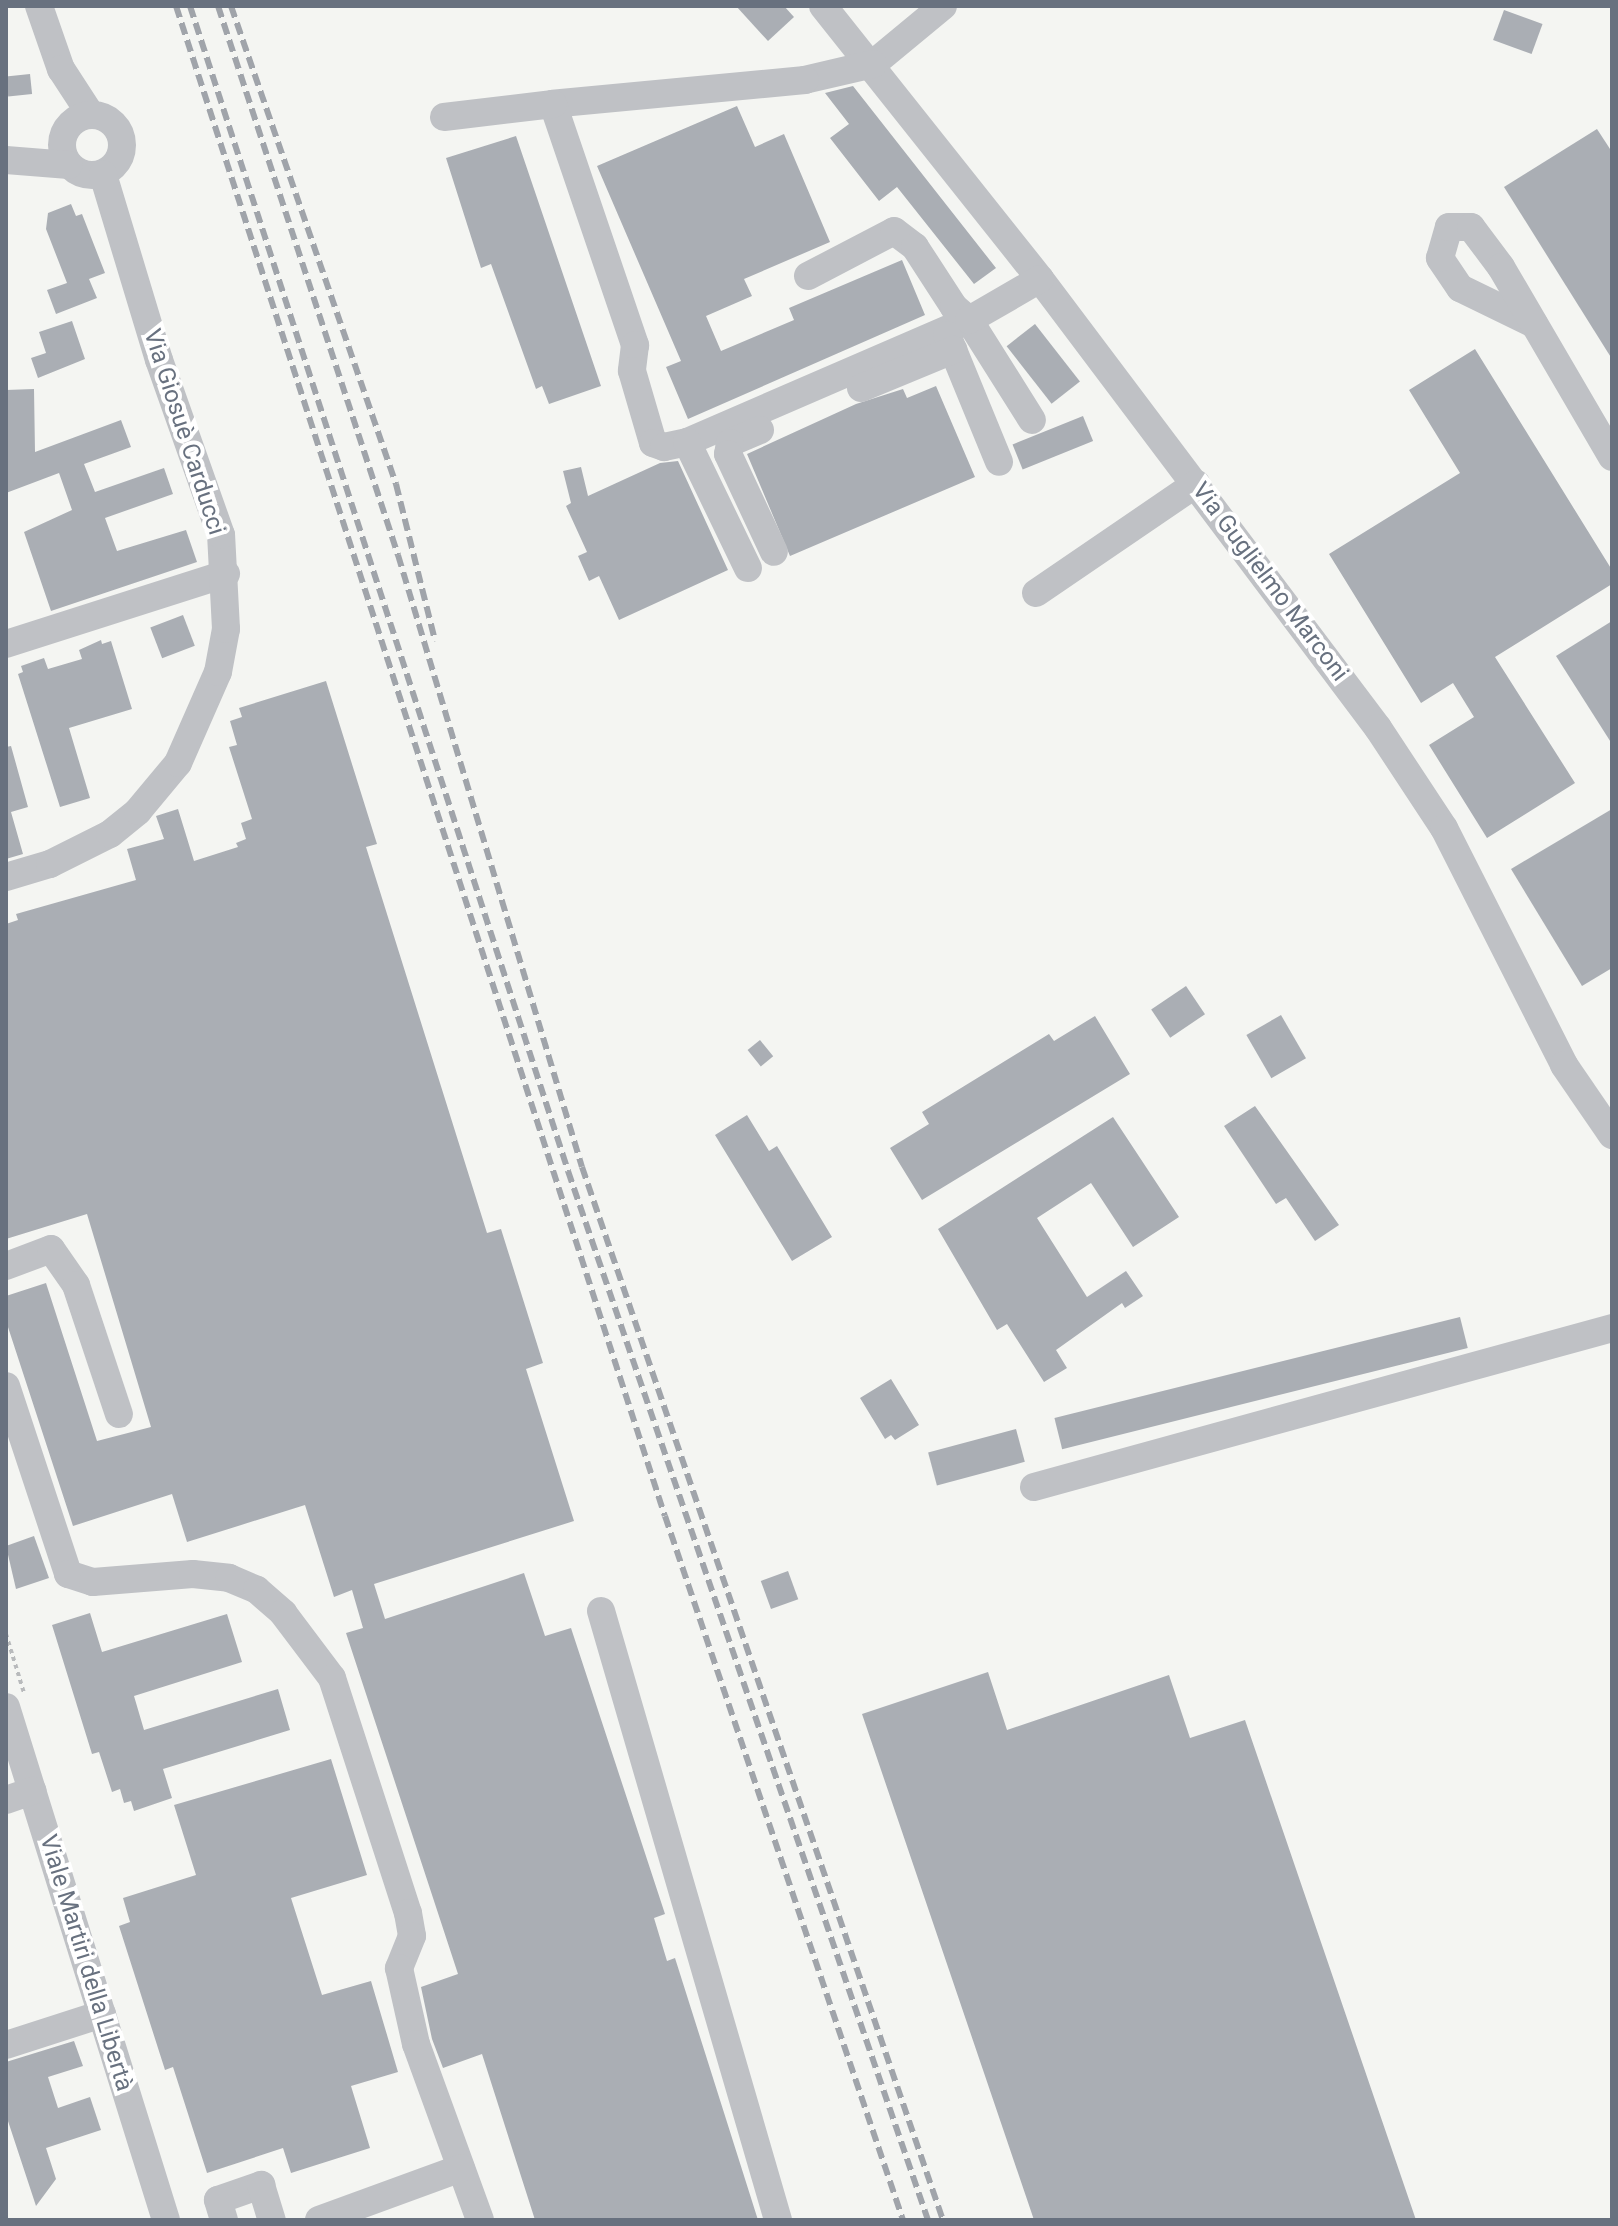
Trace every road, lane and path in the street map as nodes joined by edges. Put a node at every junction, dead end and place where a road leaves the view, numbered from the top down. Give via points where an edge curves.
1 (39, 6) edge
2 (823, 6) edge
3 (943, 6) edge
4 (873, 64) junction
5 (553, 104) junction
6 (91, 115) junction
7 (444, 117) dead end
8 (6, 160) edge
9 (69, 165) junction
10 (103, 174) junction
11 (808, 276) dead end
12 (1040, 279) junction
13 (1534, 324) dead end
14 (956, 333) junction
15 (1032, 420) dead end
16 (687, 442) junction
17 (1612, 457) edge
18 (999, 462) dead end
19 (1196, 484) junction
20 (774, 552) dead end
21 (748, 568) dead end
22 (226, 574) junction
23 (1036, 593) dead end
24 (6, 644) edge
25 (6, 877) edge
26 (1612, 1135) edge
27 (6, 1266) edge
28 (1612, 1328) edge
29 (6, 1386) edge
30 (119, 1414) dead end
31 (1034, 1487) dead end
32 (601, 1611) dead end
33 (6, 1707) edge
34 (19, 1796) edge
35 (102, 2014) junction
36 (6, 2045) edge
37 (461, 2168) junction
38 (166, 2220) edge
39 (224, 2220) edge
40 (272, 2220) edge
41 (319, 2220) edge
42 (480, 2220) edge
43 (778, 2220) edge

1 - 6 street via 61,69
2 - 4 street, Via Guglielmo Marconi
3 - 4 street
4 - 5 street via 805,80
4 - 12 street, Via Guglielmo Marconi
5 - 7 street
5 - 16 street via 635,345 632,371 653,443 664,447
6 - 9 street via 66,129 62,148
6 - 10 street via 109,120 121,135 122,155
8 - 9 street
9 - 10 street via 85,175
10 - 22 street, Via Giosuè Carducci via 159,360 221,535
11 - 14 street via 894,231 915,247 954,307
12 - 14 street
12 - 19 street, Via Guglielmo Marconi
13 - 17 street
14 - 15 street
14 - 16 street
14 - 18 street
14 - 20 street via 730,443 728,454
16 - 21 street
19 - 23 street
19 - 26 street, Via Guglielmo Marconi via 1378,728 1444,828 1564,1065
22 - 24 street
22 - 25 street, Via Giosuè Carducci via 226,629 218,672 178,763 138,811 110,834 50,864
27 - 30 street via 51,1249 76,1285
28 - 31 street
29 - 37 street via 68,1574 93,1582 193,1574 229,1578 257,1590 283,1613 332,1678 408,1913 412,1936 399,1968 416,2044
32 - 43 street
33 - 34 street, Viale Martiri della Libertà
34 - 35 street, Viale Martiri della Libertà
35 - 36 street
35 - 38 street, Viale Martiri della Libertà
37 - 41 street
37 - 42 street
39 - 40 street via 218,2200 261,2185

